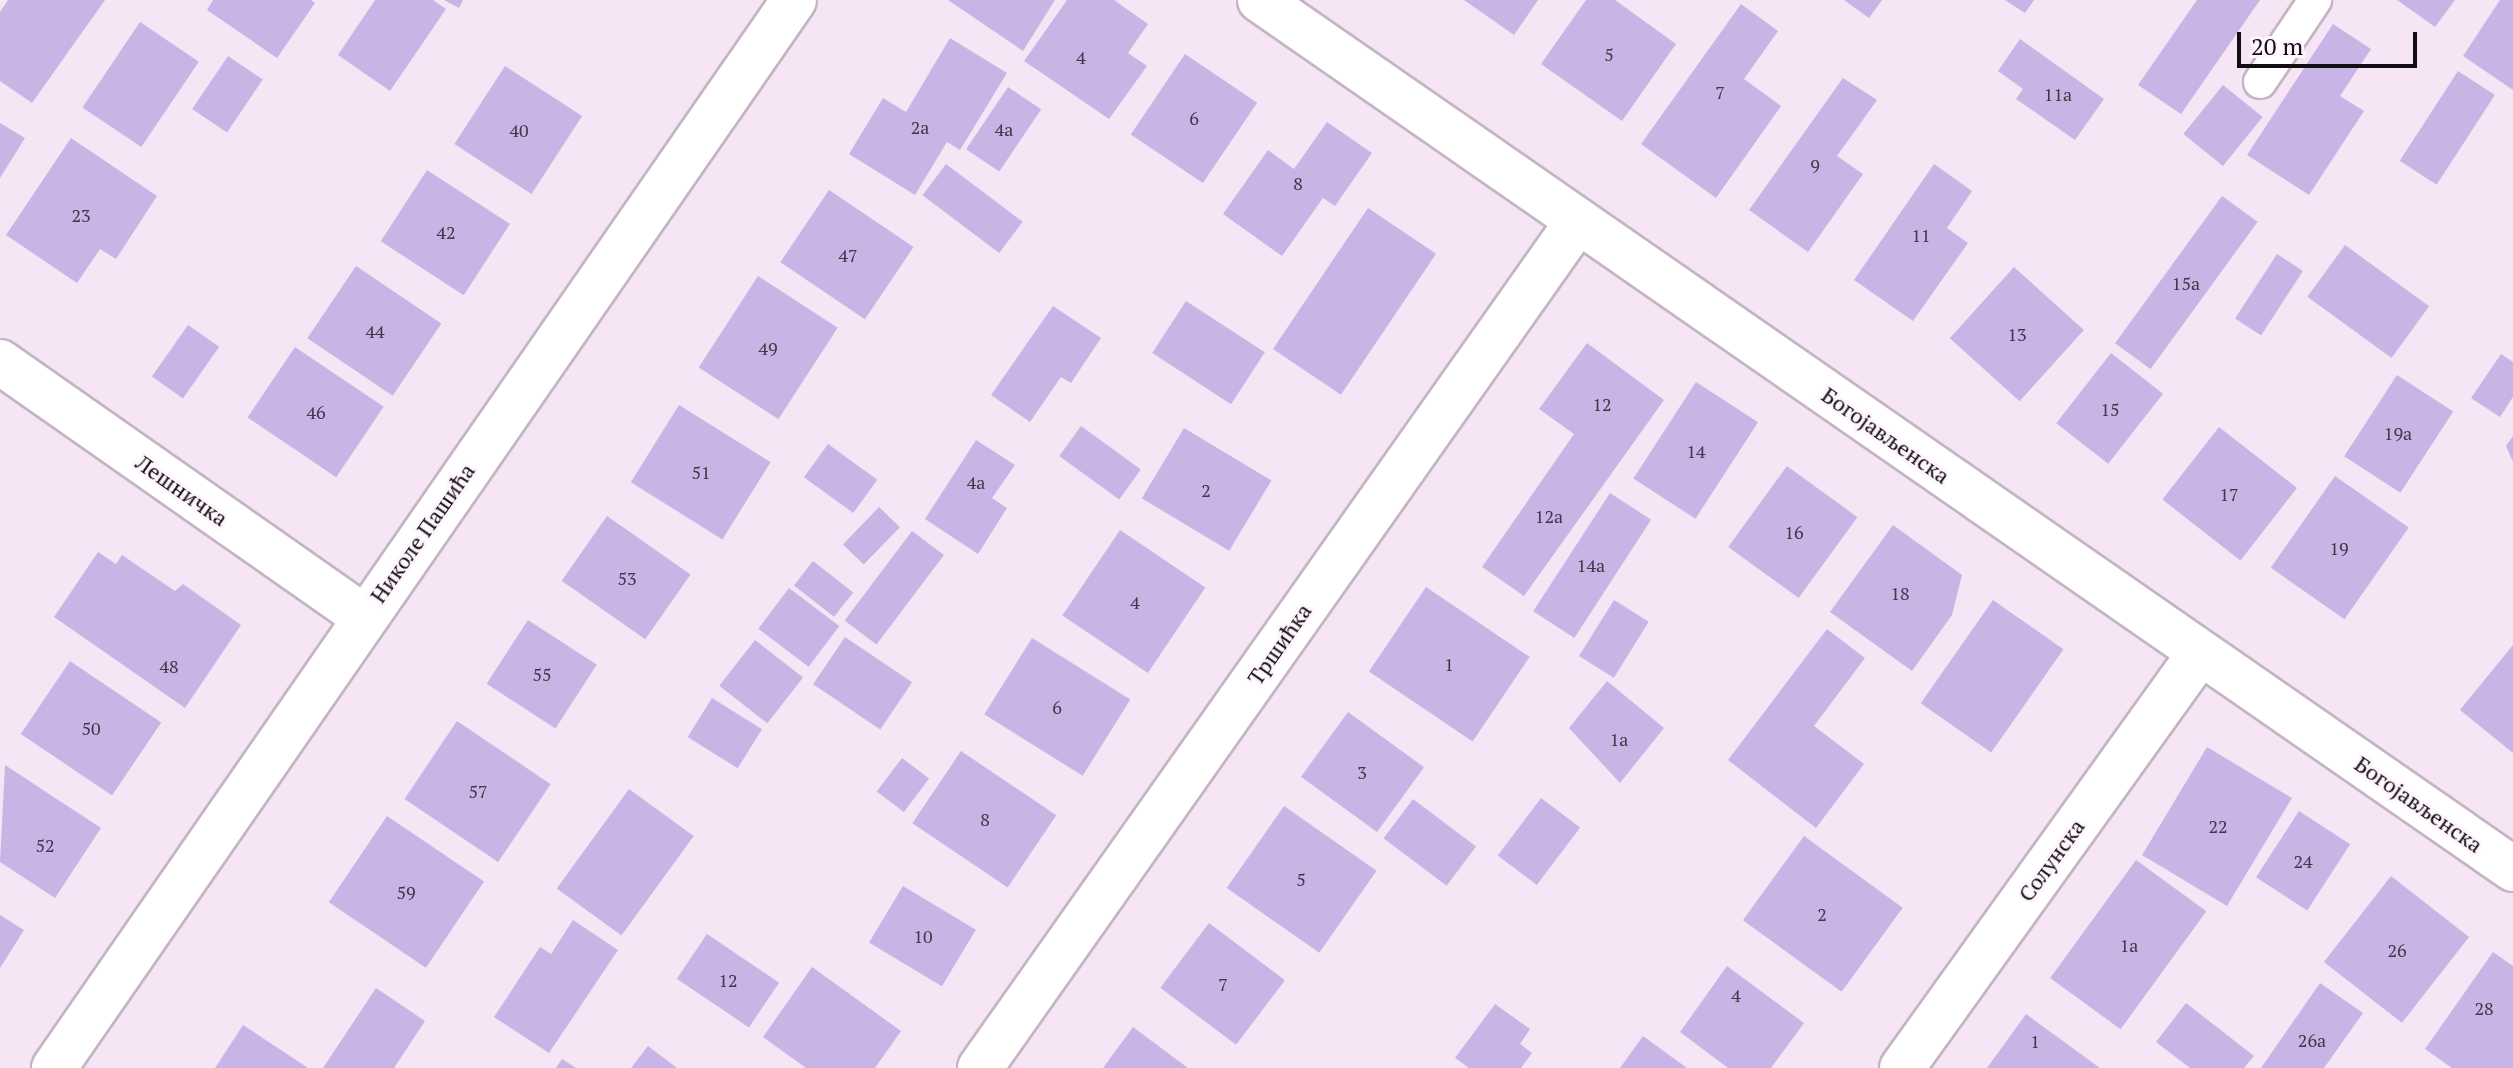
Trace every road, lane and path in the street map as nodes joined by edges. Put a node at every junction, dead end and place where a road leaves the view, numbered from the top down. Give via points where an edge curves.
1 (1260, 0) edge
2 (2315, 0) edge
3 (789, 2) edge
4 (2260, 82) dead end
5 (1578, 221) junction
6 (0, 362) edge
7 (364, 617) junction
8 (2200, 653) junction
9 (2513, 869) edge
10 (54, 1068) edge
11 (980, 1068) edge
12 (1902, 1068) edge

1 - 5 street, Богојављенска
2 - 4 lane
3 - 7 street, Николе Пашића
5 - 8 street, Богојављенска
5 - 11 street, Тршићка
6 - 7 street, Лешничка
7 - 10 street, Николе Пашића
8 - 9 street, Богојављенска
8 - 12 street, Солунска

